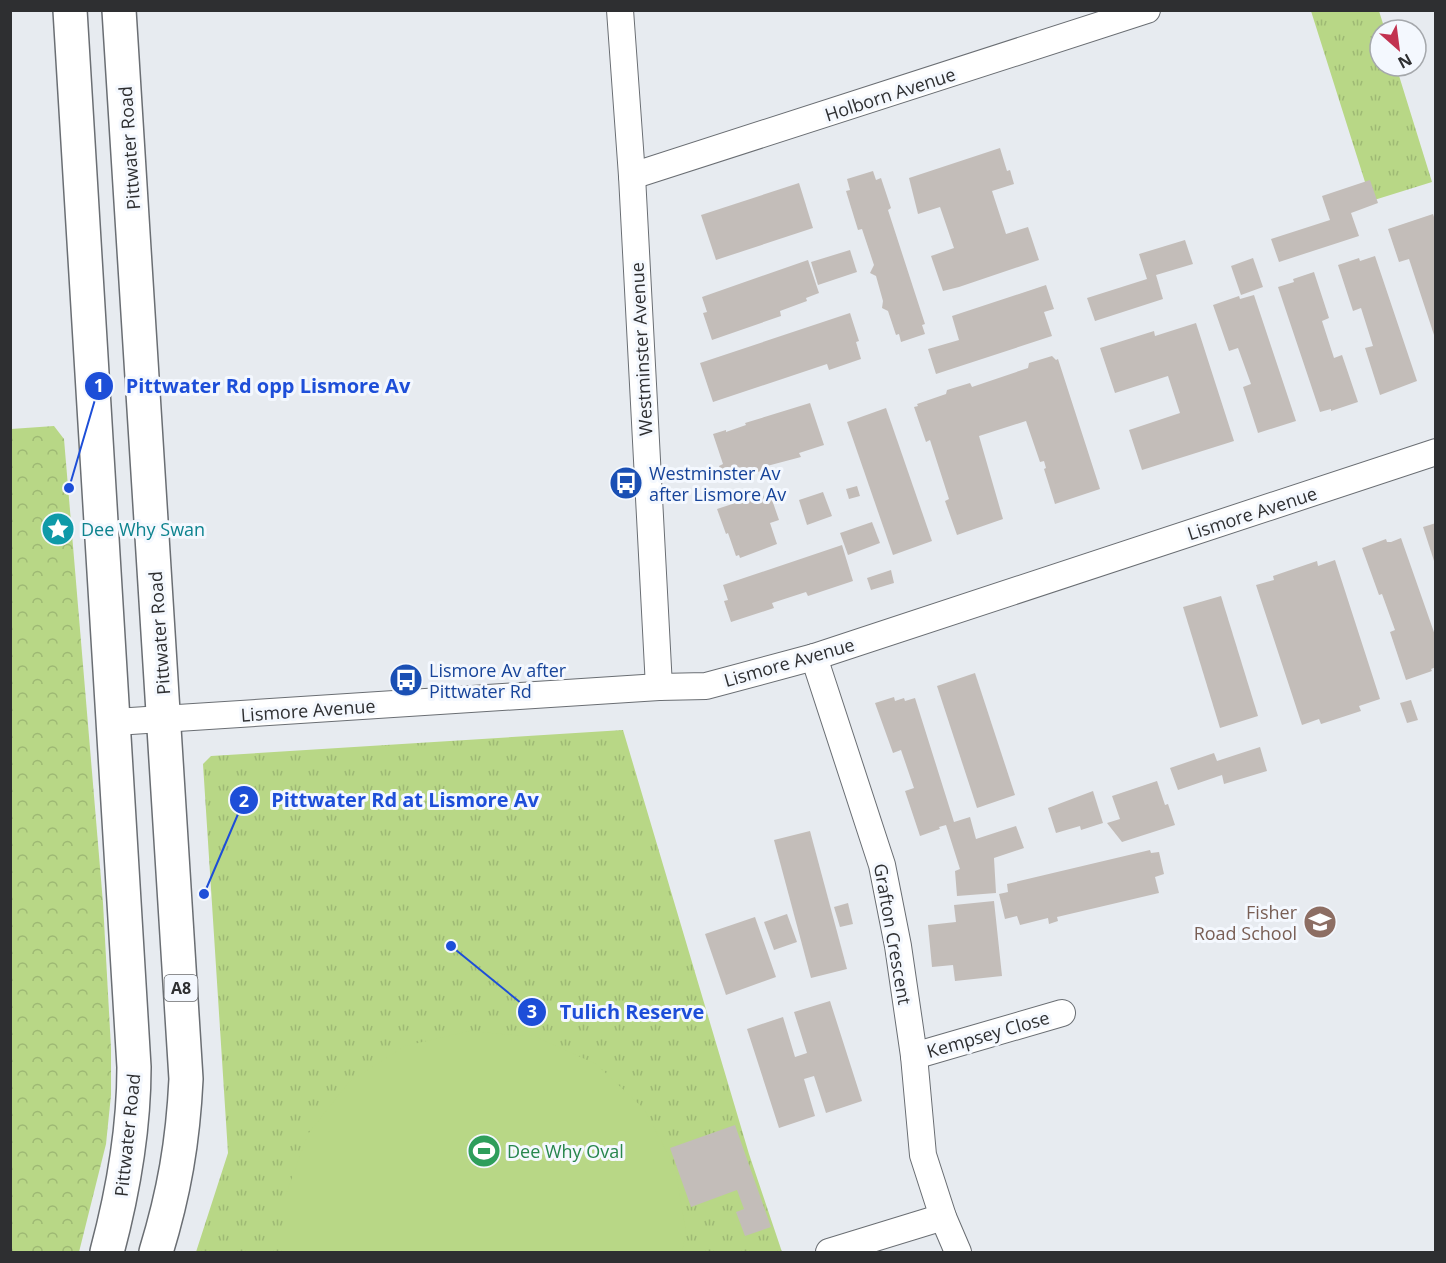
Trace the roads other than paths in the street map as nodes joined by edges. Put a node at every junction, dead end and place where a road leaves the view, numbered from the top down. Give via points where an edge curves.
1 (70, 10) edge
2 (119, 10) edge
3 (620, 10) edge
4 (1147, 10) edge
5 (632, 176) junction
6 (1436, 452) edge
7 (814, 657) junction
8 (659, 687) junction
9 (164, 720) junction
10 (115, 722) junction
11 (1062, 1012) dead end
12 (914, 1056) junction
13 (943, 1216) junction
14 (106, 1252) edge
15 (156, 1252) edge
16 (829, 1252) edge
17 (958, 1252) edge

1 - 10 highway, Pittwater Road
2 - 9 highway, Pittwater Road / A8
3 - 5 street, Westminster Avenue
4 - 5 street, Holborn Avenue
5 - 8 street, Westminster Avenue
6 - 7 street, Lismore Avenue
7 - 8 street, Lismore Avenue via 706,686
7 - 12 street, Grafton Crescent via 882,865
8 - 9 street, Lismore Avenue
9 - 10 street, Lismore Avenue
9 - 15 highway, Pittwater Road / A8 via 186,1079 179,1159
10 - 14 highway, Pittwater Road via 134,1096 119,1207
11 - 12 street, Kempsey Close
12 - 13 street, Grafton Crescent via 922,1155
13 - 16 street
13 - 17 street, Grafton Crescent

